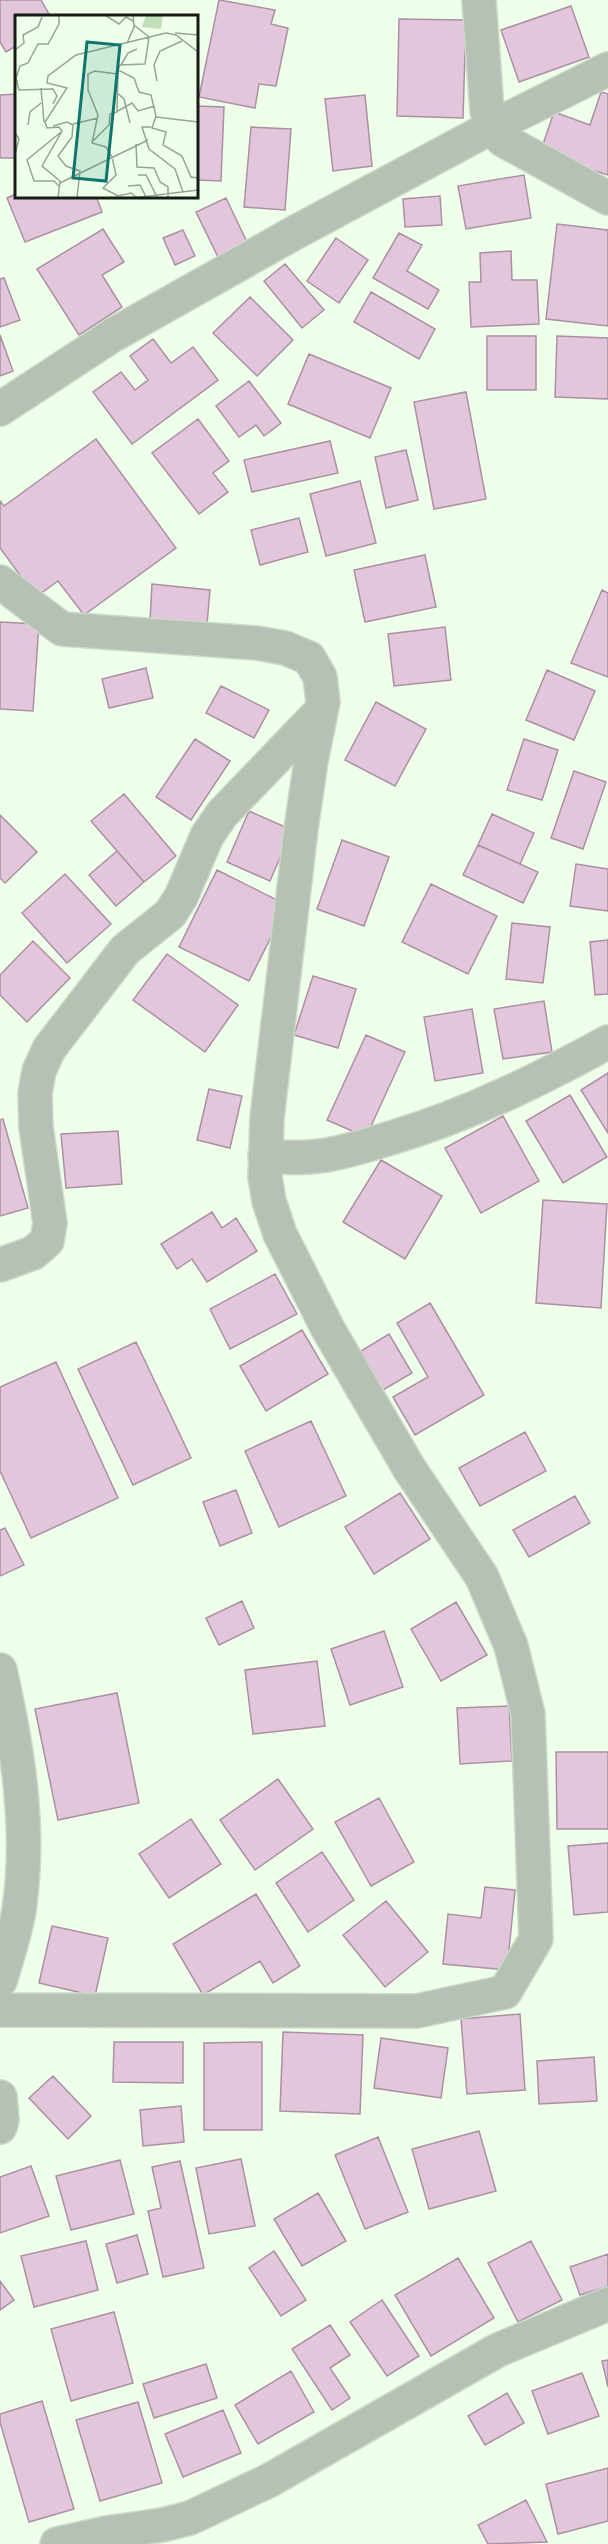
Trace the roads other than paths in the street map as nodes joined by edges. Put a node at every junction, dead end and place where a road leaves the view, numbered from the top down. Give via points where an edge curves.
1 (479, 0) edge
2 (608, 69) edge
3 (492, 127) junction
4 (608, 198) edge
5 (0, 409) edge
6 (0, 582) edge
7 (321, 711) junction
8 (608, 1042) edge
9 (265, 1155) junction
10 (0, 1265) edge
11 (0, 1673) edge
12 (0, 1981) edge
13 (0, 2010) edge
14 (0, 2097) edge
15 (0, 2127) edge
16 (608, 2304) edge
17 (57, 2544) edge

1 - 3 street via 487,111
2 - 3 street
3 - 4 street via 502,140
3 - 5 street via 113,335
6 - 7 street via 62,629 285,648 309,658 320,677
7 - 9 street via 297,862
7 - 10 street via 222,814 207,836 170,914 125,950 49,1049 35,1093 50,1223 47,1241 33,1253
8 - 9 street via 511,1093 430,1126 319,1158 291,1160
9 - 13 street via 269,1201 285,1245 328,1329 409,1468 482,1577 511,1646 528,1714 536,1939 505,1992 417,2011
11 - 12 street via 20,1777 24,1828 18,1913
14 - 15 street
16 - 17 street via 498,2350 270,2480 190,2518

